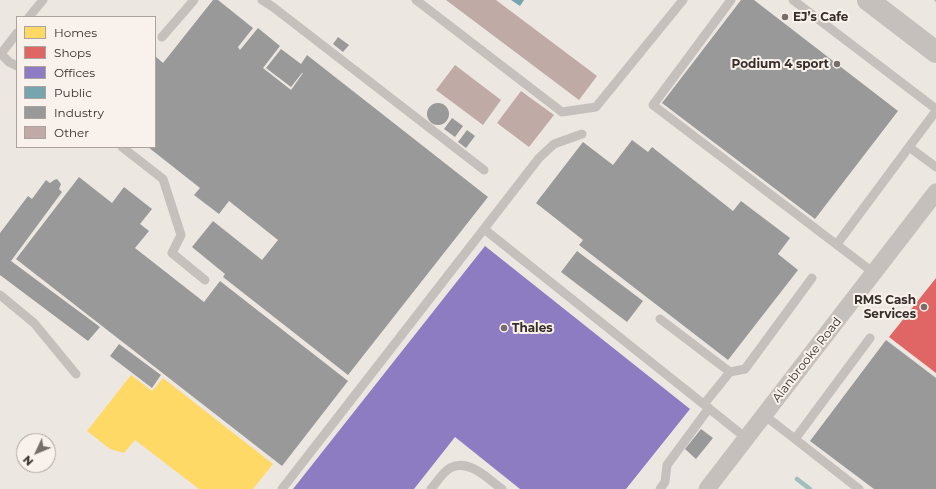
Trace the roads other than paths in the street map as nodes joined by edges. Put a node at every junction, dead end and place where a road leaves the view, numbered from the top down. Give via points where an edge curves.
1 (43, 0) edge
2 (194, 0) edge
3 (262, 0) edge
4 (416, 0) edge
5 (683, 0) edge
6 (731, 0) edge
7 (793, 0) edge
8 (868, 0) edge
9 (30, 16) edge
10 (16, 34) edge
11 (162, 37) dead end
12 (936, 52) edge
13 (0, 54) edge
14 (16, 66) edge
15 (936, 110) edge
16 (582, 134) dead end
17 (909, 147) junction
18 (123, 148) edge
19 (936, 167) edge
20 (484, 170) dead end
21 (936, 192) edge
22 (484, 229) junction
23 (837, 244) junction
24 (874, 272) junction
25 (812, 278) dead end
26 (205, 280) dead end
27 (0, 295) edge
28 (660, 319) dead end
29 (870, 338) dead end
30 (730, 372) junction
31 (76, 374) dead end
32 (706, 406) junction
33 (764, 415) junction
34 (746, 438) junction
35 (794, 439) junction
36 (282, 489) edge
37 (431, 489) edge
38 (502, 489) edge
39 (660, 489) edge
40 (707, 489) edge
41 (859, 489) edge

1 - 9 lane
2 - 11 lane
3 - 20 lane
4 - 5 lane via 562,112 596,107
6 - 23 lane via 652,105
7 - 15 lane
8 - 12 street
10 - 13 lane
13 - 14 lane
15 - 17 lane
16 - 22 lane via 554,144 539,158
17 - 19 lane
17 - 23 lane
18 - 26 lane via 163,179 181,235 172,253
21 - 24 street, Alanbrooke Road
22 - 32 lane
22 - 36 lane
23 - 24 lane
24 - 33 street, Alanbrooke Road
25 - 30 lane via 745,369
27 - 31 lane via 34,323
28 - 30 lane
29 - 35 lane
30 - 32 lane
32 - 34 lane
32 - 39 lane via 667,464 665,482
33 - 34 street, Alanbrooke Road
33 - 35 lane
34 - 40 street, Alanbrooke Road
35 - 41 lane
37 - 38 lane via 449,469 456,466 471,467

